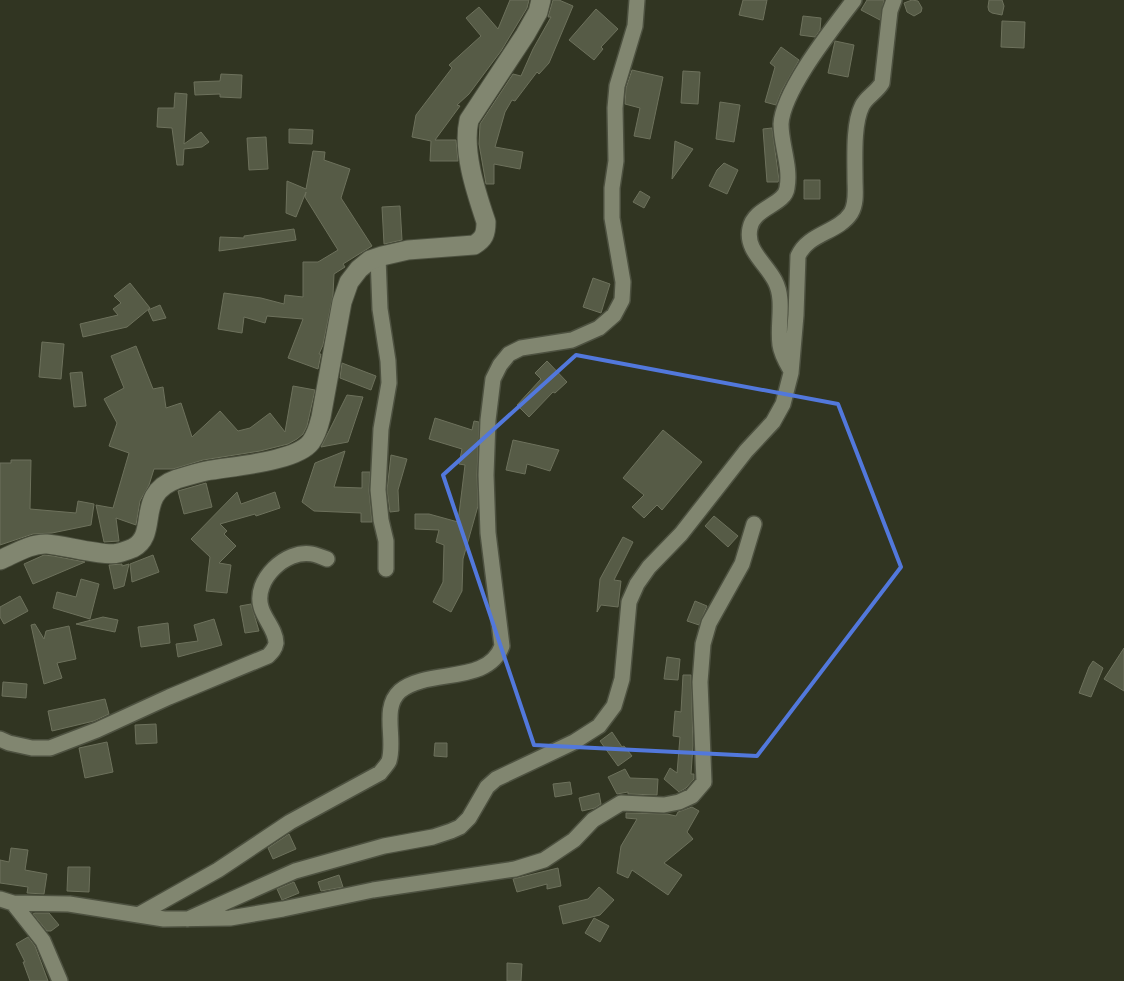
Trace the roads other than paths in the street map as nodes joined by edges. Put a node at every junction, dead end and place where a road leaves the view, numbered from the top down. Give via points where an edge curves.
1 (541, 0) edge
2 (637, 0) edge
3 (854, 0) edge
4 (894, 0) edge
5 (378, 257) junction
6 (791, 373) junction
7 (754, 524) dead end
8 (327, 559) dead end
9 (0, 560) edge
10 (386, 569) dead end
11 (0, 739) edge
12 (7, 901) edge
13 (138, 915) junction
14 (188, 919) junction
15 (60, 981) edge

1 - 5 street via 525,35 469,120 469,156 486,222 482,240 474,245 408,250
2 - 13 street via 635,26 616,86 612,218 623,282 622,300 614,315 599,328 572,340 521,348 510,354 493,379 486,475 488,533 502,646 499,654 478,670 427,680 400,691 390,709 391,751 388,763 380,773 290,822 218,870
3 - 6 street via 786,101 781,125 787,190 784,196 753,219 750,228 755,254 780,293 780,347
4 - 6 street via 882,83 862,105 859,118 853,208 843,222 801,248 798,256
5 - 9 street via 359,269 349,282 342,302 321,417 310,443 291,455 205,471 165,484 152,500 142,539 134,548 115,554 45,544
5 - 10 street via 380,309 389,383 381,429 378,490 386,541
6 - 14 street via 783,404 773,422 637,584 629,602 622,679 614,706 599,726 574,742 496,779 460,827 433,837 384,846 295,871
7 - 14 street via 742,564 709,623 703,644 700,682 704,782 692,796 664,805 620,803 593,820 574,840 544,860 515,869 373,890 230,918
8 - 11 street via 311,554 296,556 273,568 264,581 261,608 276,642 268,656 50,748 9,744
12 - 13 street via 69,904
12 - 15 street via 43,941
13 - 14 street

